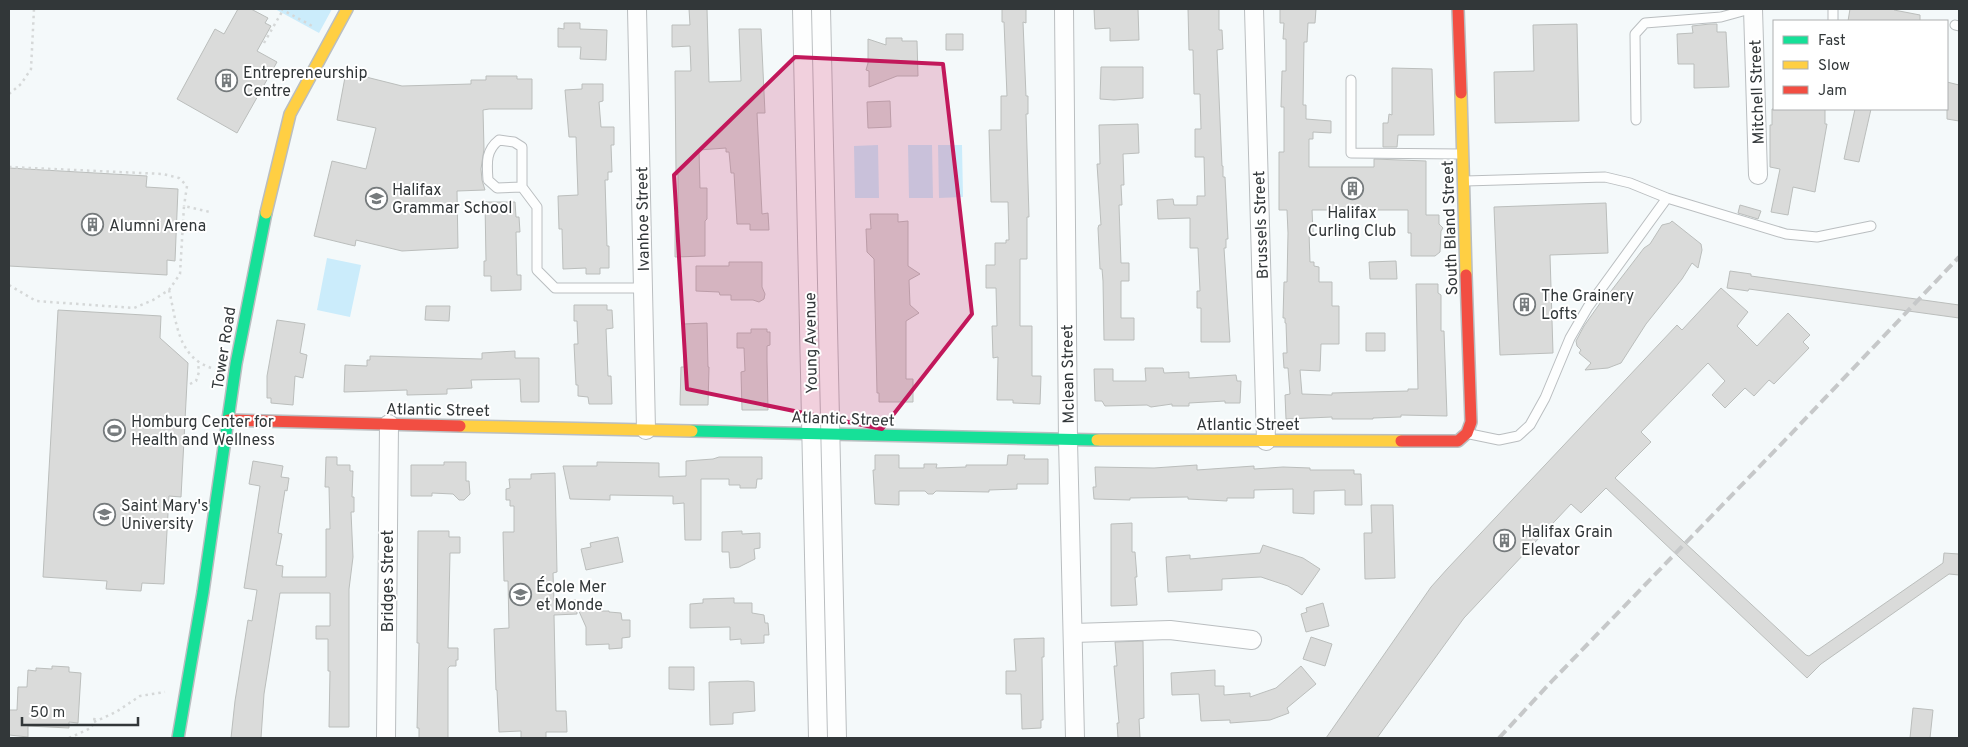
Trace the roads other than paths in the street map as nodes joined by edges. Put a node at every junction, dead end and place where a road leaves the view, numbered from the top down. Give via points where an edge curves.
1 (348, 9) edge
2 (637, 9) edge
3 (802, 9) edge
4 (821, 9) edge
5 (1064, 9) edge
6 (1254, 9) edge
7 (1458, 9) edge
8 (1752, 9) edge
9 (1351, 80) dead end
10 (1636, 120) dead end
11 (1464, 154) junction
12 (1758, 175) dead end
13 (1465, 181) junction
14 (522, 187) junction
15 (1667, 198) junction
16 (1871, 226) dead end
17 (644, 288) junction
18 (228, 420) junction
19 (389, 424) junction
20 (646, 430) junction
21 (812, 433) junction
22 (1467, 433) junction
23 (831, 434) junction
24 (1068, 440) junction
25 (1266, 441) junction
26 (1072, 633) junction
27 (1252, 640) dead end
28 (178, 738) edge
29 (386, 738) edge
30 (818, 738) edge
31 (837, 738) edge
32 (1076, 738) edge

1 - 18 street, Tower Road via 290,114 250,287
2 - 17 street, Ivanhoe Street
3 - 21 street, Young Avenue
4 - 23 street, Young Avenue
5 - 24 street, Mclean Street
6 - 25 street, Brussels Street
7 - 11 street, South Bland Street
8 - 10 lane via 1721,17 1645,23 1635,34
8 - 12 street, Mitchell Street
9 - 11 lane via 1351,153
11 - 13 street, South Bland Street
13 - 15 lane via 1604,177 1630,183
13 - 22 street, South Bland Street via 1471,422
14 - 14 lane via 522,147 499,140 491,146 487,159 488,180 497,188
14 - 17 lane via 537,207 537,270 554,288
15 - 16 lane via 1786,234 1817,237
15 - 22 lane via 1588,307 1530,425 1518,436 1499,440
17 - 20 street, Ivanhoe Street
18 - 19 street, Atlantic Street
18 - 28 street, Tower Road
19 - 20 street, Atlantic Street
19 - 29 street, Bridges Street
20 - 21 street, Atlantic Street
21 - 23 street, Atlantic Street
21 - 30 street, Young Avenue
22 - 25 street, Atlantic Street via 1458,441
23 - 24 street, Atlantic Street
23 - 31 street, Young Avenue
24 - 25 street, Atlantic Street
24 - 26 street, Mclean Street
26 - 27 street via 1170,630
26 - 32 street, Mclean Street

